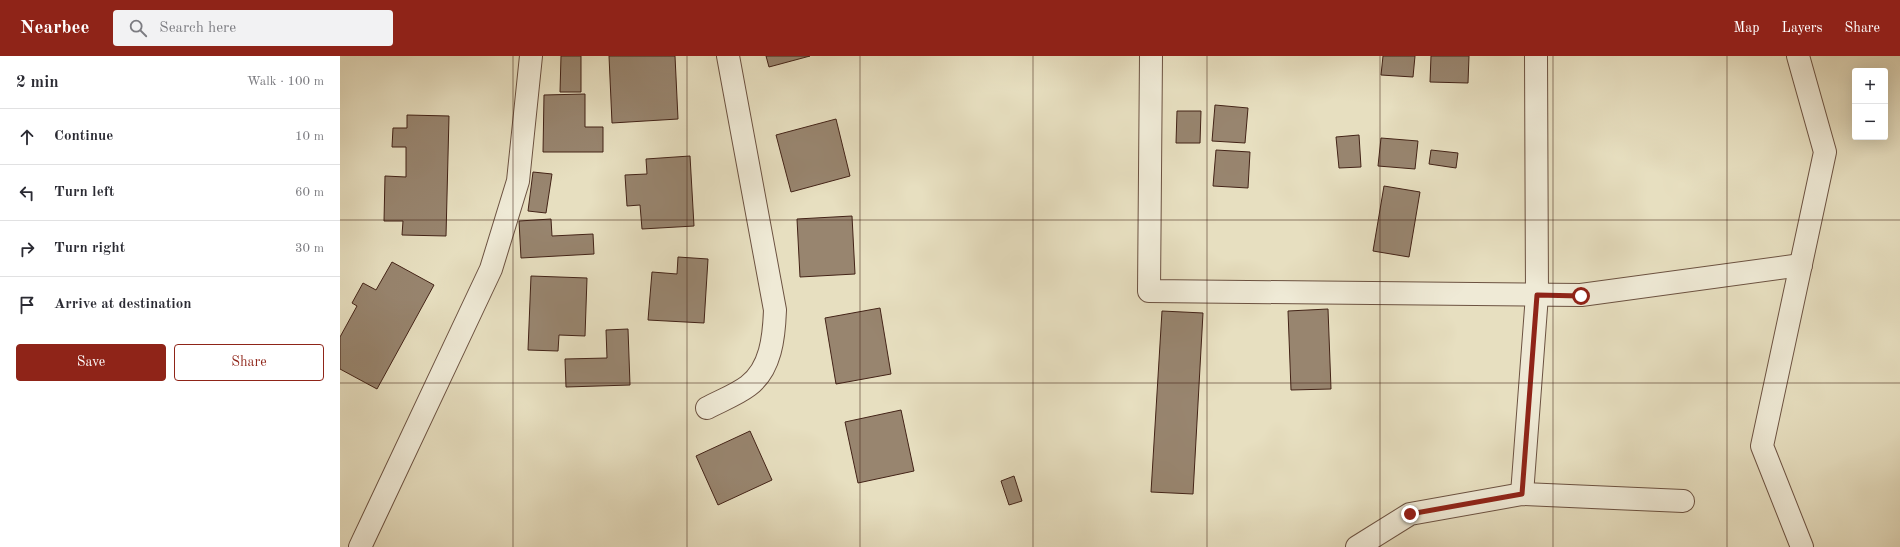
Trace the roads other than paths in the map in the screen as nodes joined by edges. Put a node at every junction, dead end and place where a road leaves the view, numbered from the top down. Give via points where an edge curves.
1 (531, 56) edge
2 (728, 56) edge
3 (1151, 56) edge
4 (1536, 56) edge
5 (1798, 56) edge
6 (1801, 265) junction
7 (1537, 295) junction
8 (707, 408) dead end
9 (1522, 494) junction
10 (1683, 501) dead end
11 (360, 547) edge
12 (1357, 547) edge
13 (1802, 547) edge

1 - 11 street via 518,181 491,269
2 - 8 street via 775,310 774,331 767,361 759,375 748,386
3 - 7 street via 1149,291
4 - 7 street
5 - 6 street via 1825,152
6 - 7 street via 1581,296
6 - 13 street via 1762,446
7 - 9 street
9 - 10 street
9 - 12 street via 1410,514

